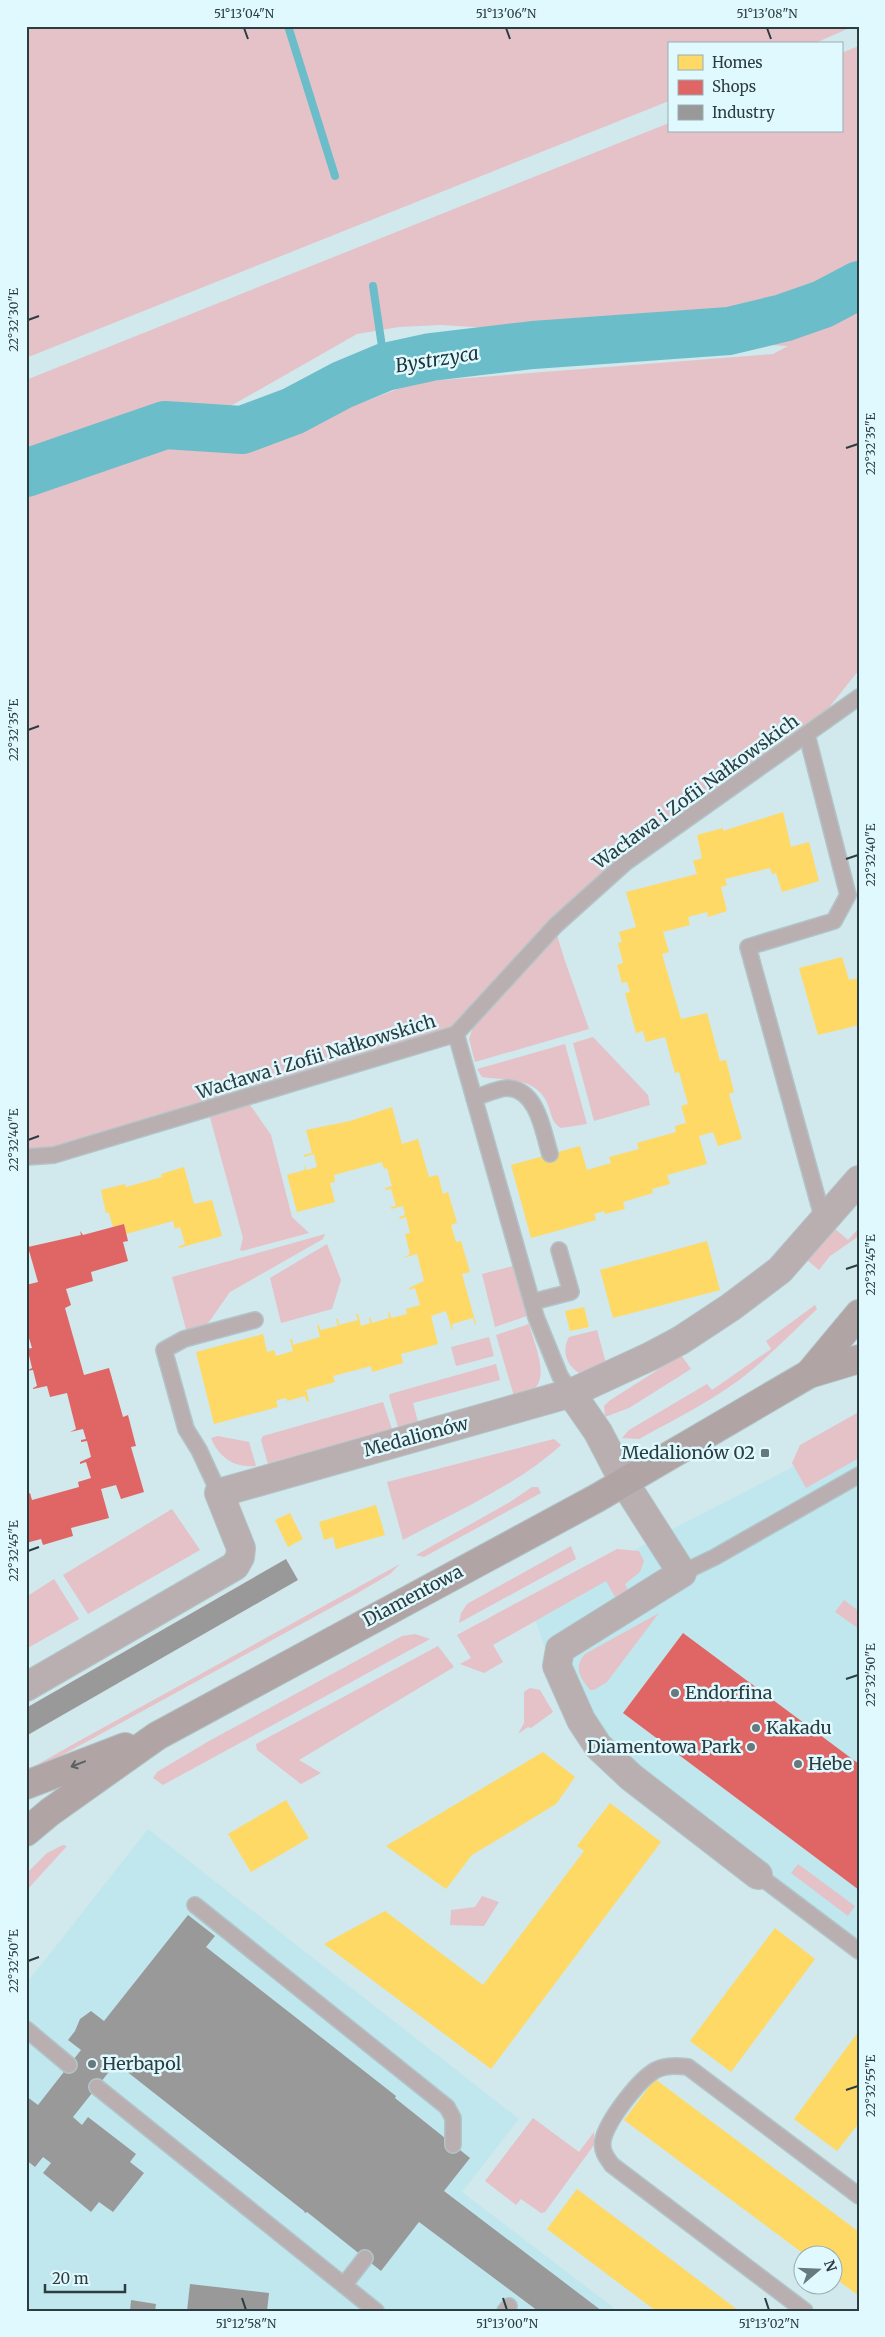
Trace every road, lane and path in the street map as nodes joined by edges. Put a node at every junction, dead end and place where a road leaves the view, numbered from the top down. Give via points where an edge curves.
1 (859, 698) edge
2 (807, 735) junction
3 (456, 1034) junction
4 (474, 1098) junction
5 (550, 1154) dead end
6 (26, 1157) edge
7 (859, 1180) edge
8 (823, 1219) junction
9 (559, 1250) dead end
10 (532, 1302) junction
11 (859, 1314) edge
12 (255, 1320) dead end
13 (859, 1359) edge
14 (809, 1374) junction
15 (571, 1393) junction
16 (859, 1475) edge
17 (624, 1482) junction
18 (219, 1493) junction
19 (682, 1572) junction
20 (26, 1687) edge
21 (157, 1736) junction
22 (26, 1785) edge
23 (26, 1832) edge
24 (758, 1876) joint
25 (195, 1905) dead end
26 (859, 1951) edge
27 (26, 2029) edge
28 (69, 2065) dead end
29 (97, 2088) dead end
30 (453, 2145) dead end
31 (859, 2196) edge
32 (365, 2258) dead end
33 (344, 2285) junction
34 (376, 2311) edge
35 (805, 2311) edge

1 - 2 lane, Wacława i Zofii Nałkowskich
2 - 3 lane, Wacława i Zofii Nałkowskich via 625,863 556,925
2 - 8 lane via 848,895 834,921 748,947
3 - 4 lane
3 - 6 lane, Wacława i Zofii Nałkowskich via 54,1155
4 - 5 lane via 506,1088 522,1092 537,1113
4 - 10 lane
7 - 8 street, Medalionów
8 - 15 street, Medalionów via 780,1270 731,1307 681,1340
9 - 10 lane via 570,1292
10 - 15 lane via 560,1376
11 - 14 street, Diamentowa
12 - 18 lane via 184,1339 164,1350 186,1429
13 - 14 street, Diamentowa
14 - 17 street, Diamentowa
15 - 17 street via 598,1432
15 - 18 street, Medalionów
16 - 19 lane via 715,1557
17 - 19 street
17 - 21 street, Diamentowa
18 - 20 street via 241,1548 235,1566
19 - 24 street via 560,1649 557,1666 581,1720 598,1746 631,1777
21 -> 22 street
21 - 23 street, Diamentowa
24 - 26 lane
25 - 30 lane via 447,2106 453,2118
27 - 28 lane
29 - 33 lane
31 - 35 lane via 688,2067 673,2065 646,2076 609,2125 603,2141 604,2155 612,2165
32 - 33 lane
33 - 34 lane

